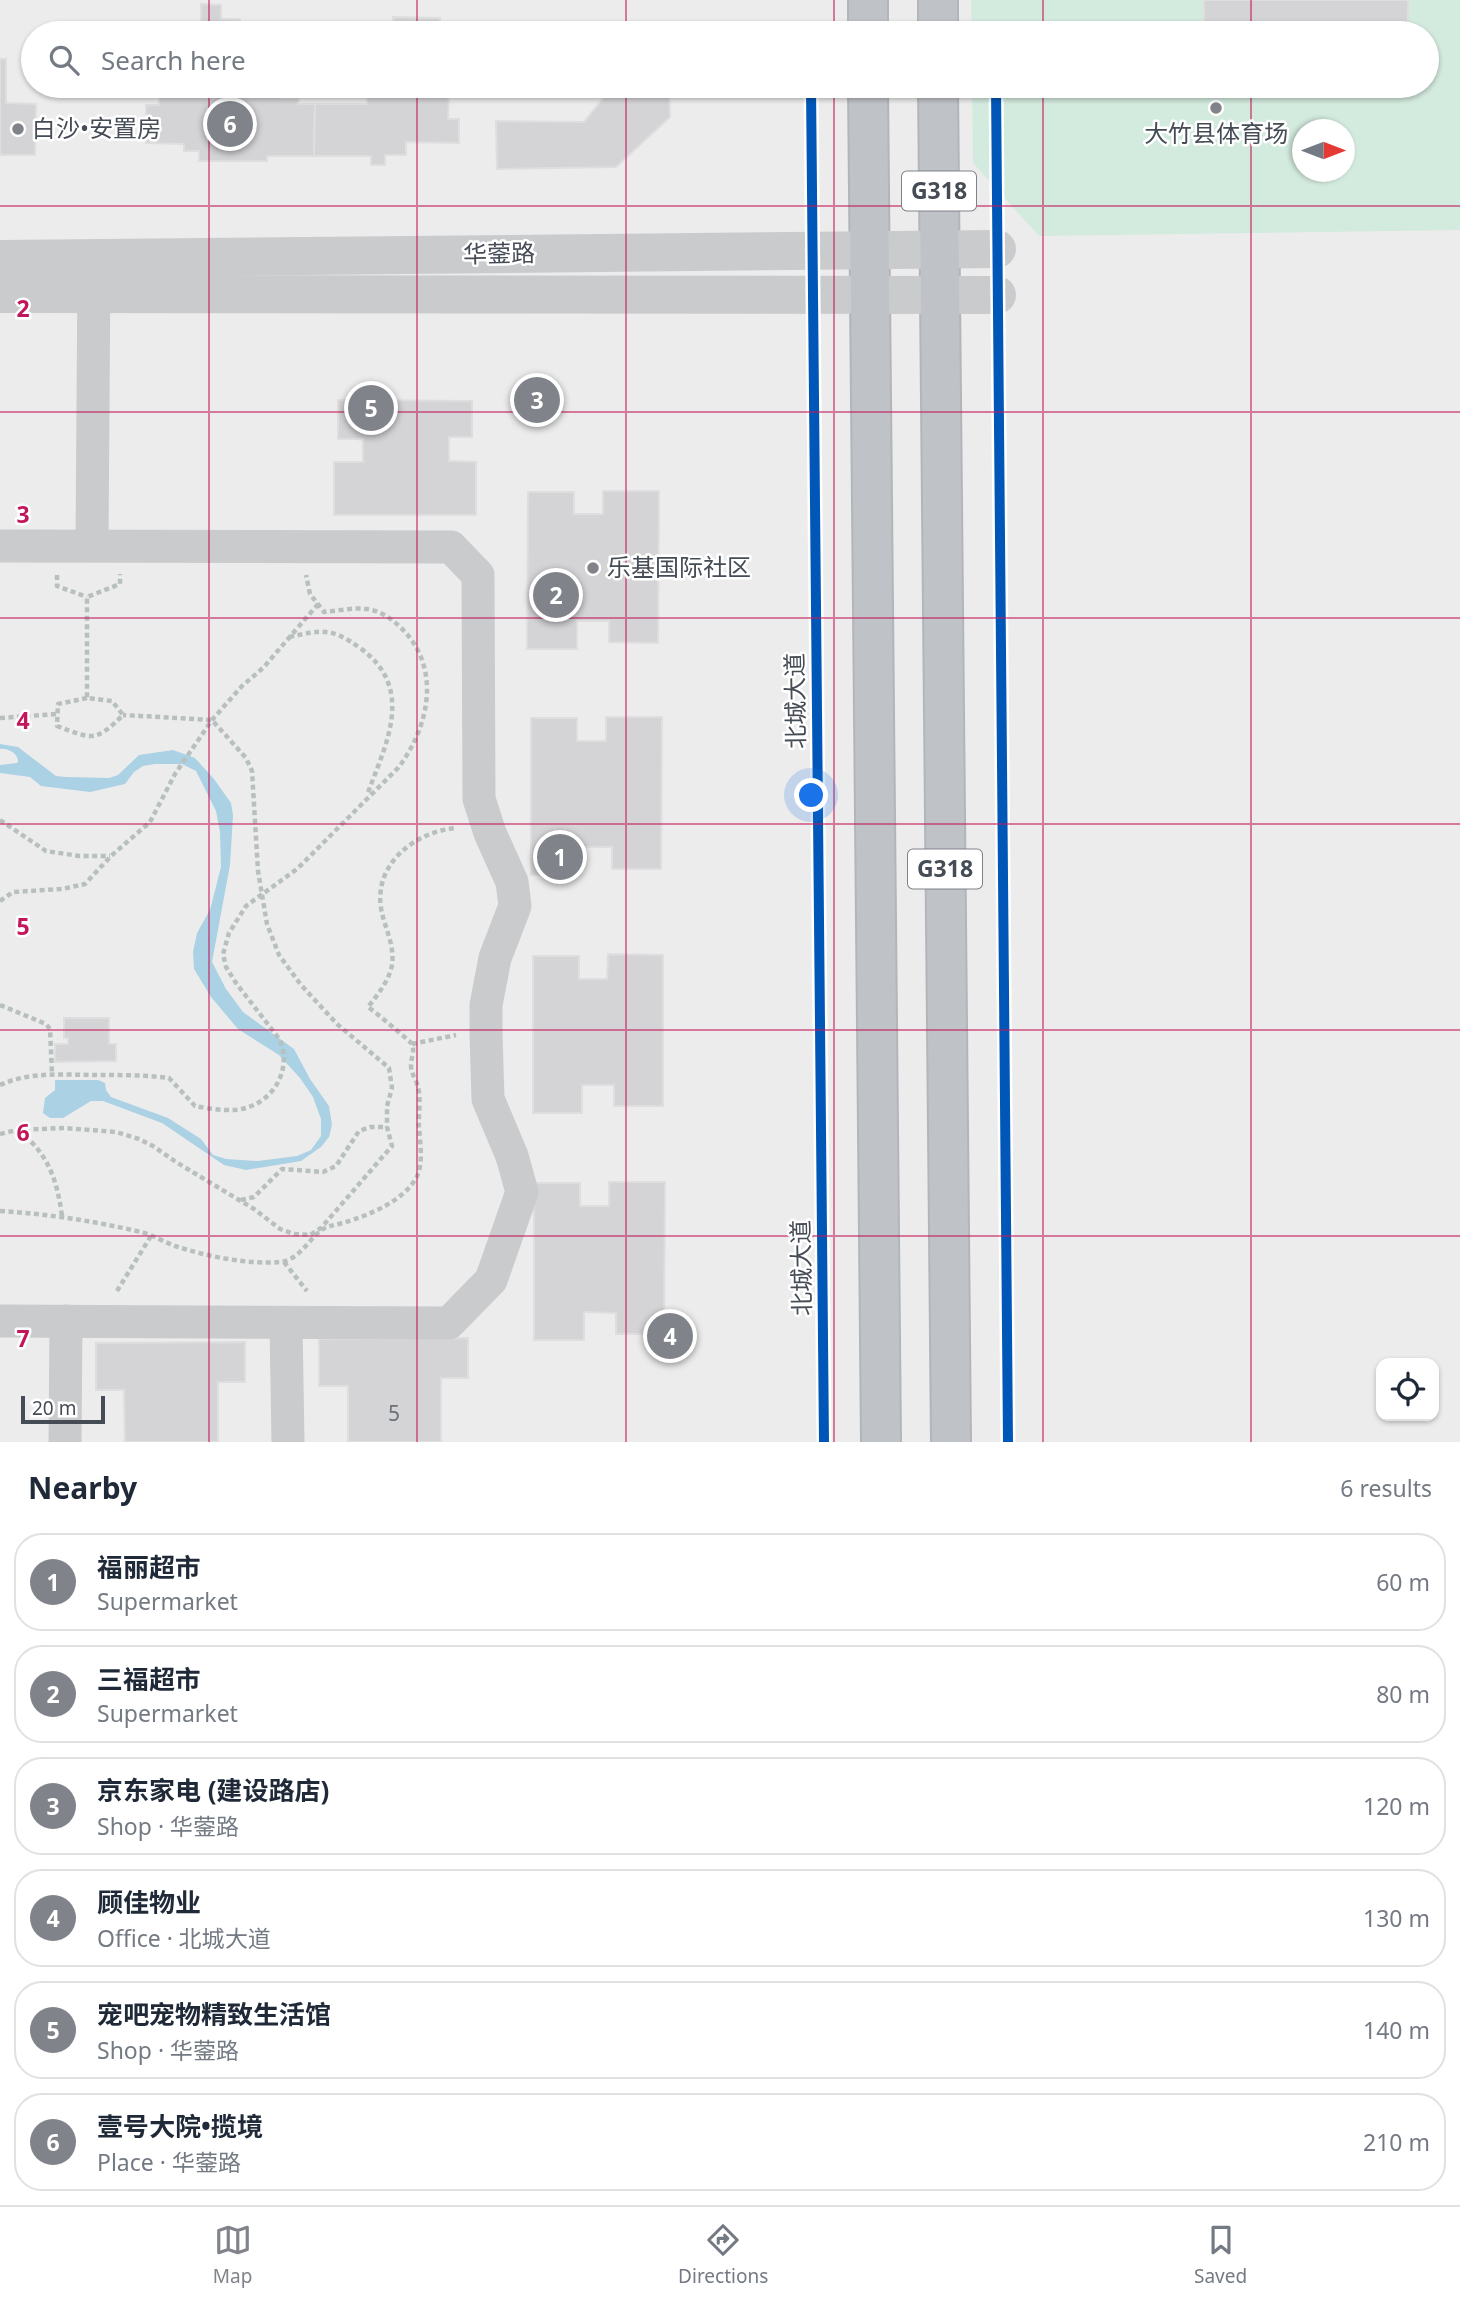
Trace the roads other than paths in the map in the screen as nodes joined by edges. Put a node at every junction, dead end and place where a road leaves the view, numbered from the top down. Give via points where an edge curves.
1 (868, 0) edge
2 (937, 0) edge
3 (868, 21) edge
4 (938, 21) edge
5 (868, 98) edge
6 (938, 98) edge
7 (997, 249) dead end
8 (870, 250) junction
9 (939, 250) junction
10 (0, 259) edge
11 (94, 276) junction
12 (0, 295) edge
13 (997, 295) dead end
14 (870, 296) junction
15 (940, 296) junction
16 (92, 545) junction
17 (0, 546) edge
18 (0, 1321) edge
19 (78, 1321) junction
20 (286, 1323) junction
21 (65, 1442) edge
22 (288, 1442) edge
23 (881, 1442) edge
24 (951, 1442) edge

1 - 3 highway
2 - 4 highway
5 - 8 highway, G318
6 - 9 highway, G318
7 - 9 street, 华蓥路
8 - 9 street, 华蓥路
8 - 11 street, 华蓥路
8 - 14 highway, G318
9 - 15 highway, G318
10 - 11 street, 华蓥路
11 - 12 street, 华蓥路
11 - 14 street, 华蓥路
11 - 16 street
13 - 15 street, 华蓥路
14 - 15 street, 华蓥路
14 - 23 highway, G318
15 - 24 highway, G318
16 - 17 street
16 - 20 street via 451,547 478,575 479,799 512,882 515,906 495,958 486,1005 488,1099 522,1192 491,1280 449,1323
18 - 19 street
19 - 20 street
19 - 21 street
20 - 22 street

